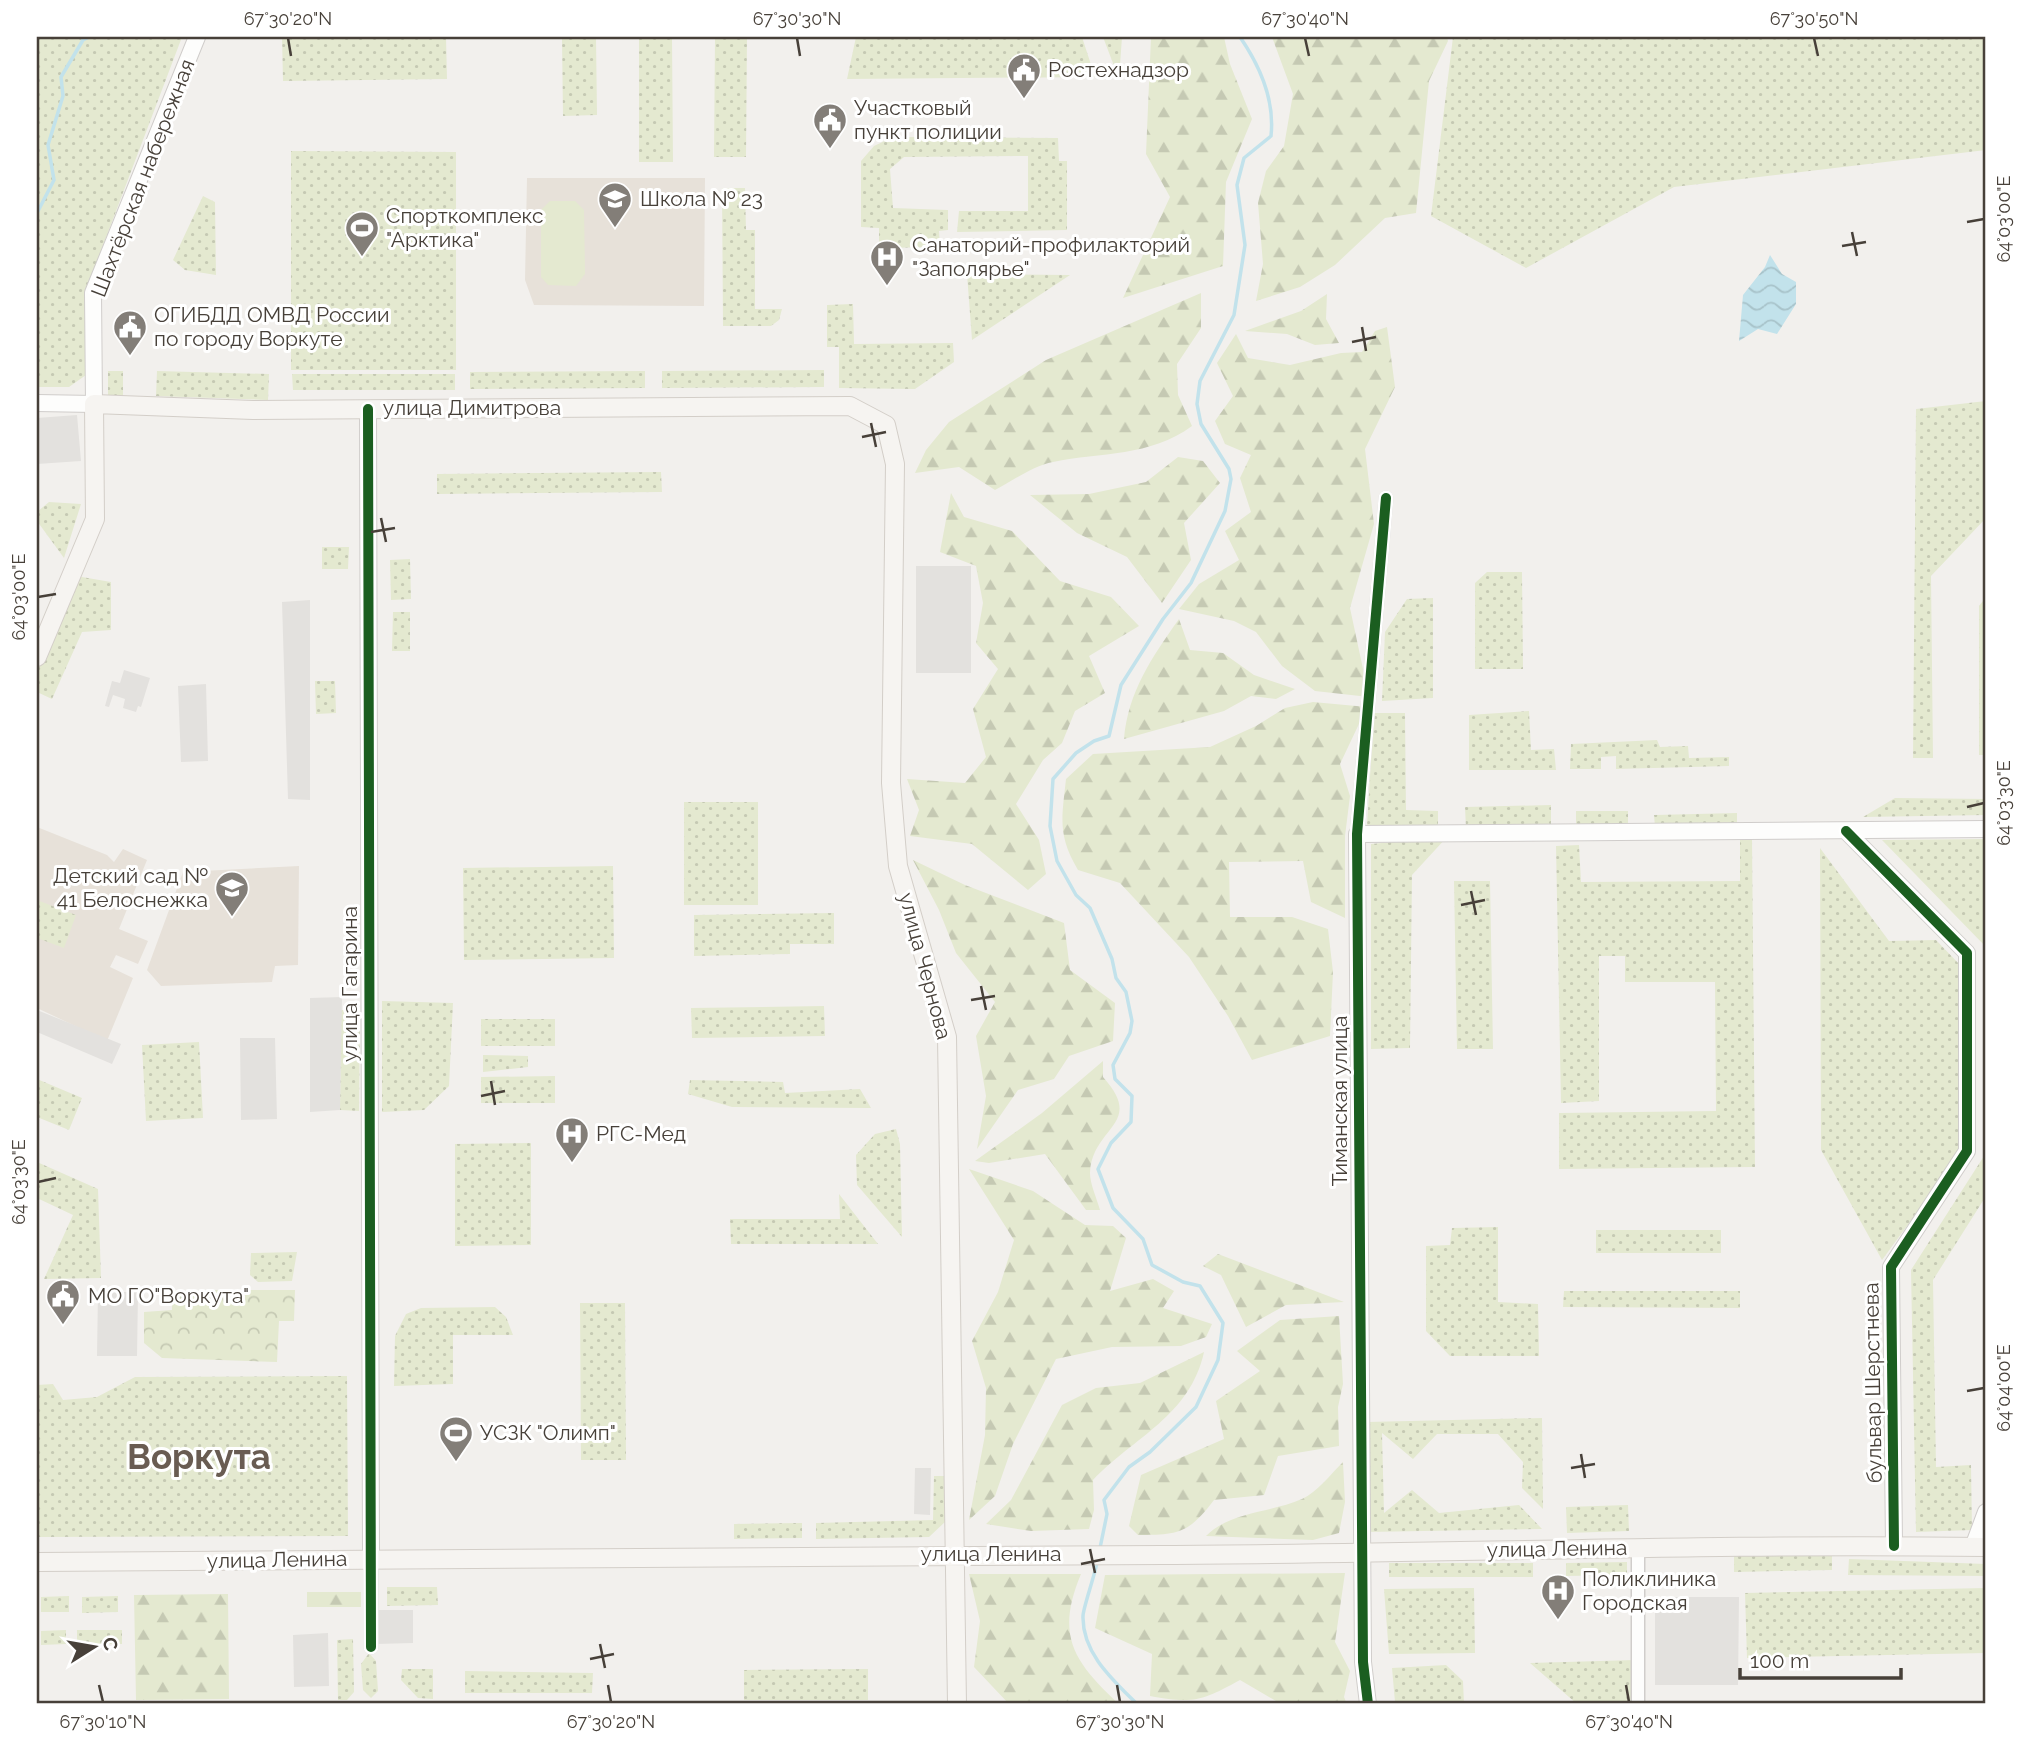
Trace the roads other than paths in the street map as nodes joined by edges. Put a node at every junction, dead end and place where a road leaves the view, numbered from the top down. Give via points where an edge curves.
1 (197, 37) edge
2 (37, 403) edge
3 (94, 404) junction
4 (850, 406) joint
5 (368, 409) junction
6 (1386, 498) dead end
7 (37, 657) edge
8 (1986, 829) edge
9 (1846, 831) junction
10 (1357, 834) junction
11 (1986, 1512) edge
12 (1894, 1546) junction
13 (1638, 1547) junction
14 (1980, 1547) edge
15 (1362, 1552) junction
16 (955, 1554) junction
17 (371, 1559) junction
18 (37, 1562) edge
19 (371, 1647) dead end
20 (957, 1704) edge
21 (1368, 1704) edge
22 (1638, 1704) edge

1 - 3 street, Шахтёрская набережная via 93,293
2 - 3 street
3 - 5 main road, улица Димитрова
3 - 7 main road via 95,519
4 - 5 main road, улица Димитрова
4 - 16 main road, улица Чернова via 886,425 895,464 891,783 898,866 947,1037
5 - 17 street, улица Гагарина
6 - 10 street, Тиманская улица
8 - 9 street
9 - 10 street
9 - 12 street, бульвар Шерстнева via 1967,953 1967,1151 1891,1266
10 - 15 street, Тиманская улица
11 - 14 street
12 - 13 main road, улица Ленина
12 - 14 main road, улица Ленина
13 - 15 main road, улица Ленина
13 - 22 street
15 - 16 main road, улица Ленина
15 - 21 street, Тиманская улица
16 - 17 main road, улица Ленина
16 - 20 main road, улица Чернова
17 - 18 main road, улица Ленина
17 - 19 street

